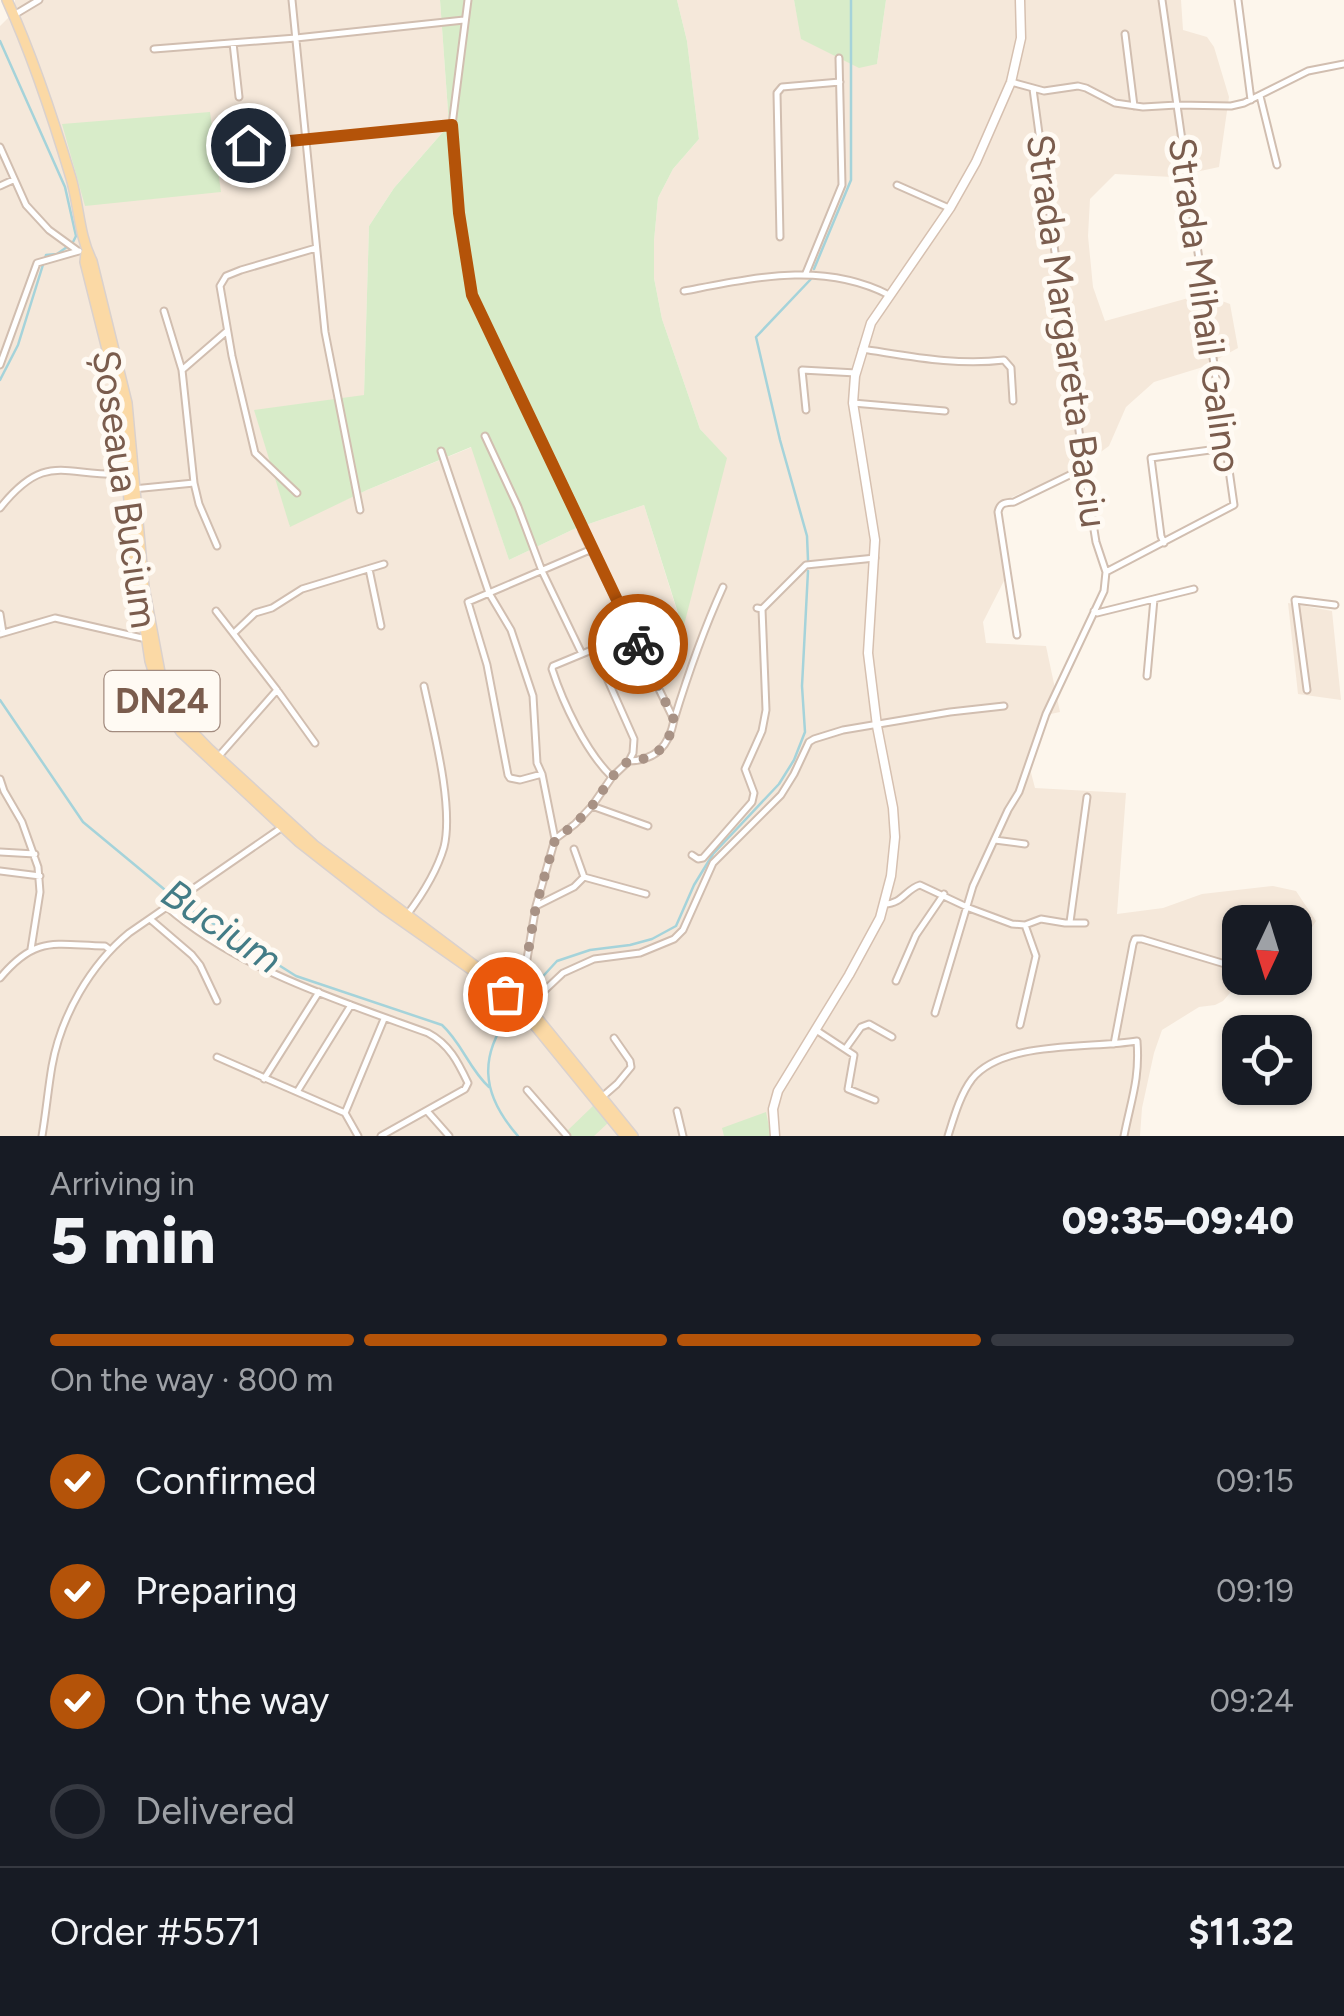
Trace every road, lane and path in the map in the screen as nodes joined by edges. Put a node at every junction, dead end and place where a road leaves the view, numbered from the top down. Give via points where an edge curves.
1 (7, 0) edge
2 (39, 0) edge
3 (292, 0) edge
4 (468, 0) edge
5 (1020, 0) edge
6 (1162, 0) edge
7 (1238, 0) edge
8 (14, 15) junction
9 (465, 20) junction
10 (1126, 34) dead end
11 (296, 38) junction
12 (233, 43) junction
13 (154, 49) dead end
14 (839, 58) dead end
15 (1344, 64) edge
16 (840, 82) junction
17 (1011, 82) junction
18 (1033, 89) junction
19 (1260, 96) junction
20 (239, 98) dead end
21 (1251, 100) junction
22 (1176, 105) junction
23 (1134, 106) junction
24 (452, 125) junction
25 (306, 140) junction
26 (0, 147) edge
27 (220, 148) dead end
28 (1276, 165) dead end
29 (14, 180) junction
30 (897, 185) dead end
31 (0, 186) edge
32 (950, 208) junction
33 (780, 238) dead end
34 (316, 248) junction
35 (82, 251) junction
36 (806, 273) junction
37 (684, 291) dead end
38 (889, 294) junction
39 (164, 311) dead end
40 (227, 330) junction
41 (862, 348) junction
42 (0, 365) edge
43 (182, 370) junction
44 (856, 372) junction
45 (1013, 401) dead end
46 (853, 402) junction
47 (806, 410) dead end
48 (945, 412) dead end
49 (485, 436) dead end
50 (1225, 448) junction
51 (441, 451) dead end
52 (1084, 468) junction
53 (127, 474) junction
54 (194, 483) junction
55 (132, 489) junction
56 (297, 493) dead end
57 (0, 508) edge
58 (360, 510) dead end
59 (1164, 544) junction
60 (217, 546) dead end
61 (592, 549) junction
62 (875, 558) junction
63 (384, 564) dead end
64 (369, 569) junction
65 (542, 572) junction
66 (1106, 572) junction
67 (723, 588) dead end
68 (1194, 589) dead end
69 (489, 593) junction
70 (1154, 599) junction
71 (1335, 605) dead end
72 (216, 611) dead end
73 (1094, 611) junction
74 (0, 614) edge
75 (381, 626) dead end
76 (234, 633) junction
77 (2, 634) edge
78 (1018, 635) dead end
79 (150, 636) junction
80 (582, 654) junction
81 (1147, 676) dead end
82 (424, 686) dead end
83 (278, 690) junction
84 (1307, 690) dead end
85 (1004, 706) dead end
86 (674, 720) junction
87 (877, 726) junction
88 (315, 743) dead end
89 (216, 760) junction
90 (628, 761) junction
91 (542, 774) junction
92 (612, 777) junction
93 (0, 779) edge
94 (1087, 797) dead end
95 (592, 806) junction
96 (285, 824) junction
97 (648, 826) dead end
98 (555, 840) junction
99 (995, 840) junction
100 (1025, 844) dead end
101 (574, 849) dead end
102 (0, 852) edge
103 (35, 854) junction
104 (692, 855) dead end
105 (0, 872) edge
106 (40, 876) junction
107 (584, 877) junction
108 (646, 894) dead end
109 (944, 894) junction
110 (885, 904) junction
111 (536, 906) junction
112 (167, 907) junction
113 (968, 908) junction
114 (150, 919) junction
115 (404, 919) junction
116 (1070, 922) junction
117 (1084, 923) dead end
118 (1025, 925) junction
119 (31, 949) junction
120 (110, 949) junction
121 (1222, 963) edge
122 (0, 978) edge
123 (896, 981) dead end
124 (318, 992) junction
125 (509, 993) junction
126 (217, 1001) dead end
127 (352, 1004) junction
128 (525, 1008) junction
129 (935, 1013) dead end
130 (384, 1017) junction
131 (1020, 1025) dead end
132 (816, 1030) junction
133 (892, 1037) dead end
134 (614, 1038) dead end
135 (1114, 1045) junction
136 (846, 1048) junction
137 (217, 1057) dead end
138 (264, 1078) junction
139 (526, 1090) dead end
140 (297, 1092) junction
141 (602, 1097) junction
142 (875, 1100) dead end
143 (427, 1111) junction
144 (677, 1111) dead end
145 (345, 1113) junction
146 (42, 1136) edge
147 (358, 1136) edge
148 (381, 1136) edge
149 (449, 1136) edge
150 (567, 1136) edge
151 (625, 1136) edge
152 (633, 1136) edge
153 (683, 1136) edge
154 (775, 1136) edge
155 (948, 1136) edge
156 (1124, 1136) edge

1 - 8 main road, Șoseaua Bucium / DN24
2 - 8 street
3 - 11 street
4 - 9 street
5 - 17 main road via 1021,38
6 - 22 street, Strada Mihail Galino
7 - 21 street
8 - 35 main road, Șoseaua Bucium / DN24 via 72,182
9 - 11 street
9 - 24 street
10 - 23 street
11 - 12 street
11 - 25 street
12 - 13 street
12 - 20 street
14 - 16 street
15 - 19 street via 1308,71
16 - 33 street via 782,87 777,93
16 - 36 street via 842,185
17 - 18 street
17 - 32 main road
18 - 23 street via 1078,86
18 - 52 street, Strada Margareta Baciu
19 - 21 street
19 - 28 street
21 - 22 street
22 - 23 street
22 - 50 street, Strada Mihail Galino
24 - 25 street
24 - 61 street via 472,295
25 - 27 street
25 - 34 street
26 - 29 street
29 - 31 street
29 - 35 street via 40,222
30 - 32 street
32 - 38 main road
34 - 40 street via 223,280
34 - 58 street via 325,332
35 - 42 street via 37,262
35 - 53 main road, Șoseaua Bucium / DN24 via 121,405
35 - 55 main road, Șoseaua Bucium / DN24 via 92,262 127,404
36 - 37 street
36 - 38 street
38 - 41 main road
39 - 43 street
40 - 43 street
40 - 56 street via 256,453
41 - 44 main road
41 - 45 street via 938,360 1004,360
43 - 54 street
44 - 46 main road
44 - 47 street via 802,370
46 - 48 street
46 - 62 main road
49 - 65 street
50 - 59 street, Strada Mihail Galino via 1234,505
50 - 59 street via 1151,458
51 - 69 street
52 - 66 street, Strada Margareta Baciu
52 - 78 street via 999,507
53 - 55 main road, Șoseaua Bucium / DN24
53 - 57 street via 37,473
54 - 55 street
54 - 60 street
55 - 79 main road, Șoseaua Bucium / DN24 via 136,575
59 - 66 street
61 - 65 street
61 - 86 street
62 - 87 main road via 868,643
62 - 104 street via 806,566 760,608 766,710 745,769 752,802 702,858
63 - 64 street
64 - 75 street
64 - 76 street via 295,592
65 - 69 street
65 - 80 street
66 - 73 street
67 - 86 street
68 - 70 street
69 - 91 street via 511,630 533,696
69 - 91 street via 468,602 508,775 520,780
70 - 73 street
70 - 81 street
71 - 84 street via 1295,600
72 - 76 street
73 - 99 street
74 - 77 street
76 - 83 street
77 - 79 street via 55,618
79 - 89 main road, Șoseaua Bucium / DN24 via 163,704 181,732
80 - 90 street via 594,648 634,738
80 - 92 street via 556,664 553,673
82 - 115 street via 444,787 444,845
83 - 88 street
83 - 89 street
85 - 87 street
86 - 90 street via 664,748
87 - 110 main road via 895,837
87 - 128 street via 808,742 781,795 713,863 674,939 563,973
89 - 96 main road, Șoseaua Bucium / DN24
90 - 92 street
91 - 98 street
92 - 95 street
93 - 103 street
94 - 116 street
95 - 97 street
95 - 98 street
96 - 112 street
96 - 115 main road, Șoseaua Bucium / DN24 via 338,874
98 - 111 street
99 - 100 street
99 - 113 street
101 - 107 street
102 - 103 street
103 - 106 street
105 - 106 street
106 - 119 street
107 - 108 street
107 - 111 street
109 - 110 street via 920,884 897,903
109 - 113 street
109 - 123 street
110 - 132 main road
111 - 125 street via 524,968
112 - 114 street
112 - 124 street via 219,944
113 - 118 street
113 - 129 street
114 - 120 street
114 - 126 street via 192,955
115 - 125 main road, Șoseaua Bucium / DN24
116 - 117 street
116 - 118 street
118 - 131 street via 1036,956
119 - 120 street
119 - 122 street
120 - 146 street via 88,977 55,1053
121 - 135 street via 1136,939
124 - 127 street
124 - 138 street
125 - 128 main road, Șoseaua Bucium / DN24
127 - 130 street
127 - 140 street
128 - 141 main road, Șoseaua Bucium / DN24
128 - 151 main road, Șoseaua Bucium / DN24
130 - 143 street via 441,1040 468,1083
130 - 145 street
132 - 136 street
132 - 154 main road via 774,1100
133 - 136 street via 869,1024
134 - 141 street via 630,1066
135 - 155 street via 1037,1050 990,1064 970,1081
135 - 156 street via 1137,1041 1136,1088
136 - 142 street via 854,1055 848,1088
137 - 138 street
138 - 140 street
139 - 150 street
140 - 145 street
141 - 152 main road, Șoseaua Bucium / DN24
143 - 148 street
143 - 149 street
144 - 153 street
145 - 147 street

